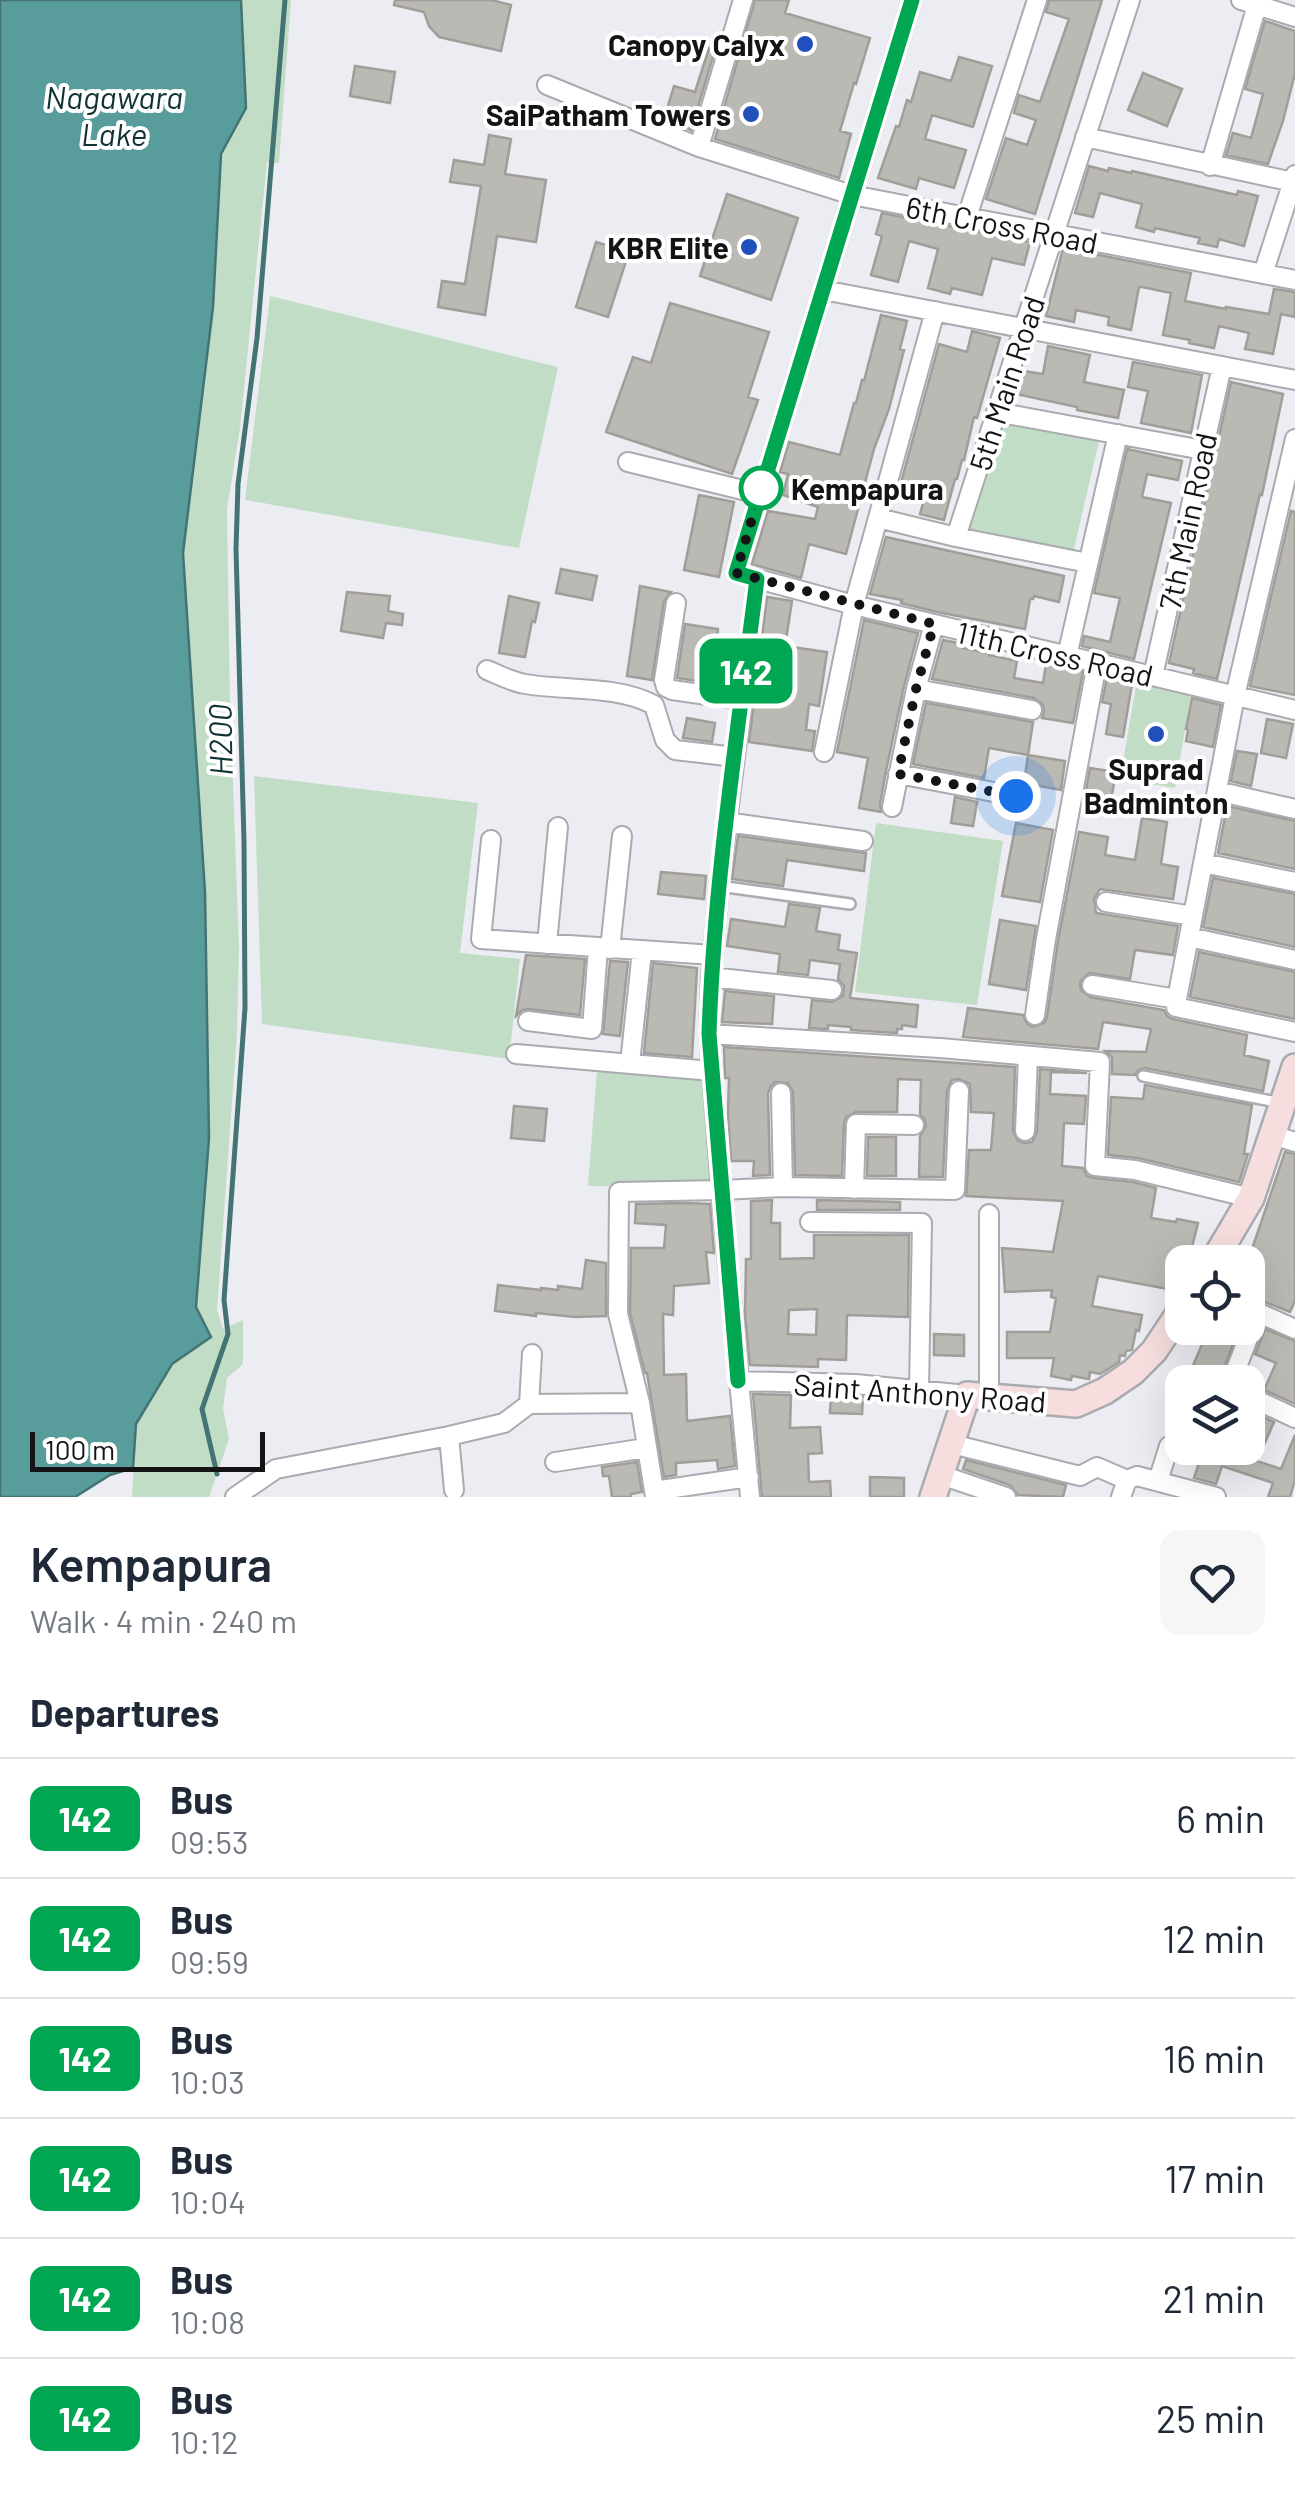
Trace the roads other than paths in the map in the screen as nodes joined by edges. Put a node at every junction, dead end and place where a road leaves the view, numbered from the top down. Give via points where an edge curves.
1 (743, 0) edge
2 (912, 0) edge
3 (1036, 0) edge
4 (1130, 0) edge
5 (1249, 2) edge
6 (1295, 17) edge
7 (547, 85) dead end
8 (1085, 137) junction
9 (699, 147) junction
10 (1210, 166) junction
11 (1294, 179) edge
12 (852, 195) junction
13 (967, 217) junction
14 (1054, 234) junction
15 (1264, 274) junction
16 (1295, 280) edge
17 (823, 290) junction
18 (934, 311) junction
19 (1023, 328) junction
20 (1222, 366) junction
21 (1295, 380) edge
22 (996, 412) junction
23 (1118, 434) junction
24 (1295, 440) edge
25 (1203, 450) junction
26 (628, 462) dead end
27 (759, 494) junction
28 (878, 518) junction
29 (956, 537) junction
30 (1088, 563) junction
31 (757, 579) junction
32 (676, 603) dead end
33 (854, 605) junction
34 (934, 624) junction
35 (1067, 656) junction
36 (1097, 662) junction
37 (487, 670) dead end
38 (1153, 676) junction
39 (916, 689) junction
40 (1235, 696) junction
41 (742, 700) junction
42 (1032, 710) dead end
43 (1295, 710) edge
44 (824, 752) dead end
45 (735, 757) junction
46 (898, 774) junction
47 (1217, 792) junction
48 (1016, 796) dead end
49 (892, 806) dead end
50 (1295, 809) edge
51 (726, 822) junction
52 (558, 827) dead end
53 (622, 836) dead end
54 (491, 840) dead end
55 (863, 841) dead end
56 (1203, 863) junction
57 (1295, 882) edge
58 (719, 886) junction
59 (1106, 902) dead end
60 (850, 904) dead end
61 (1193, 916) junction
62 (1189, 938) junction
63 (547, 944) junction
64 (604, 948) junction
65 (642, 951) junction
66 (713, 954) junction
67 (1295, 960) edge
68 (711, 977) junction
69 (1092, 985) dead end
70 (832, 990) dead end
71 (1177, 999) junction
72 (1035, 1014) dead end
73 (528, 1020) dead end
74 (1295, 1032) edge
75 (709, 1034) junction
76 (516, 1054) dead end
77 (631, 1054) dead end
78 (1028, 1056) junction
79 (1295, 1068) edge
80 (712, 1071) junction
81 (1143, 1076) dead end
82 (959, 1090) dead end
83 (781, 1093) dead end
84 (1283, 1103) junction
85 (914, 1125) dead end
86 (1025, 1131) dead end
87 (1284, 1138) edge
88 (783, 1187) junction
89 (854, 1188) junction
90 (721, 1190) junction
91 (1255, 1207) junction
92 (989, 1214) dead end
93 (810, 1222) dead end
94 (1226, 1245) edge
95 (1265, 1315) edge
96 (1295, 1329) edge
97 (1165, 1335) edge
98 (532, 1354) dead end
99 (738, 1381) junction
100 (920, 1390) junction
101 (978, 1397) junction
102 (529, 1404) junction
103 (640, 1404) junction
104 (1265, 1404) edge
105 (1295, 1418) edge
106 (448, 1436) junction
107 (952, 1444) junction
108 (646, 1448) junction
109 (1165, 1459) edge
110 (555, 1462) dead end
111 (749, 1477) junction
112 (1158, 1481) junction
113 (937, 1486) edge
114 (1124, 1488) edge
115 (454, 1490) dead end
116 (654, 1494) edge
117 (235, 1497) edge
118 (750, 1497) edge
119 (1006, 1497) edge
120 (1216, 1497) edge

1 - 9 street
2 - 12 street
3 - 13 street
4 - 8 street, 5th Main Road
5 - 6 street
5 - 10 street
7 - 9 street, 6th Cross Road
8 - 10 street
8 - 14 street, 5th Main Road
9 - 12 street, 6th Cross Road
10 - 11 street
11 - 15 street
12 - 13 street, 6th Cross Road
12 - 17 street
13 - 14 street, 6th Cross Road
14 - 15 street, 6th Cross Road
14 - 19 street, 5th Main Road
15 - 16 street, 6th Cross Road
17 - 18 street
17 - 27 street
18 - 19 street
18 - 28 street
19 - 20 street
19 - 22 street, 5th Main Road
20 - 21 street
20 - 25 street, 7th Main Road
22 - 23 street
22 - 29 street, 5th Main Road
23 - 25 street
23 - 30 street
24 - 40 street
25 - 38 street, 7th Main Road
26 - 27 street
27 - 31 street via 736,573
28 - 29 street
28 - 33 street
29 - 30 street
30 - 35 street
31 - 33 street, 11th Cross Road
31 - 41 street
32 - 41 street via 666,688
33 - 34 street, 11th Cross Road
33 - 44 street
34 - 35 street, 11th Cross Road
34 - 39 street
35 - 36 street, 11th Cross Road
36 - 38 street, 11th Cross Road
36 - 72 street
37 - 45 street via 522,684 641,698 654,705 675,750
38 - 40 street, 11th Cross Road
39 - 42 street
39 - 46 street
40 - 43 street, 11th Cross Road
40 - 47 street
41 - 45 street
45 - 51 street
46 - 48 street
46 - 49 street
47 - 50 street
47 - 56 street
51 - 55 street
51 - 58 street
52 - 63 street
53 - 64 street
54 - 63 street via 481,939
56 - 57 street
56 - 61 street
58 - 60 lane
58 - 66 street
59 - 61 street
61 - 62 street
62 - 67 street
62 - 71 street
63 - 64 street
64 - 65 street
64 - 73 street via 592,1029
65 - 66 street
65 - 77 street
66 - 68 street
68 - 70 street
68 - 75 street
69 - 71 street
71 - 74 street via 1176,1007
75 - 78 street
75 - 80 street
76 - 80 street
78 - 86 street
78 - 91 street via 1100,1062 1095,1166 1135,1170
79 - 84 street
80 - 90 street
81 - 84 lane
82 - 89 street via 955,1190
83 - 88 street
84 - 87 street
85 - 89 street via 856,1124
87 - 91 street
88 - 89 street
88 - 90 street
90 - 99 street
90 - 103 street via 619,1192 618,1314
91 - 94 street
92 - 101 street
93 - 100 street via 922,1223
95 - 96 street
97 - 101 street, Saint Anthony Road via 1133,1372 1076,1404
98 - 102 street
99 - 100 street, Saint Anthony Road
99 - 111 street
100 - 101 street, Saint Anthony Road
101 - 107 street
102 - 103 street
102 - 106 street via 504,1423
103 - 108 street
104 - 105 street
106 - 115 street
106 - 117 street via 276,1469
107 - 113 street
107 - 114 street via 1080,1476 1097,1466
108 - 110 street
108 - 116 street
109 - 112 street
111 - 116 street
111 - 118 street
112 - 114 street via 1137,1476
112 - 120 street
113 - 119 street

